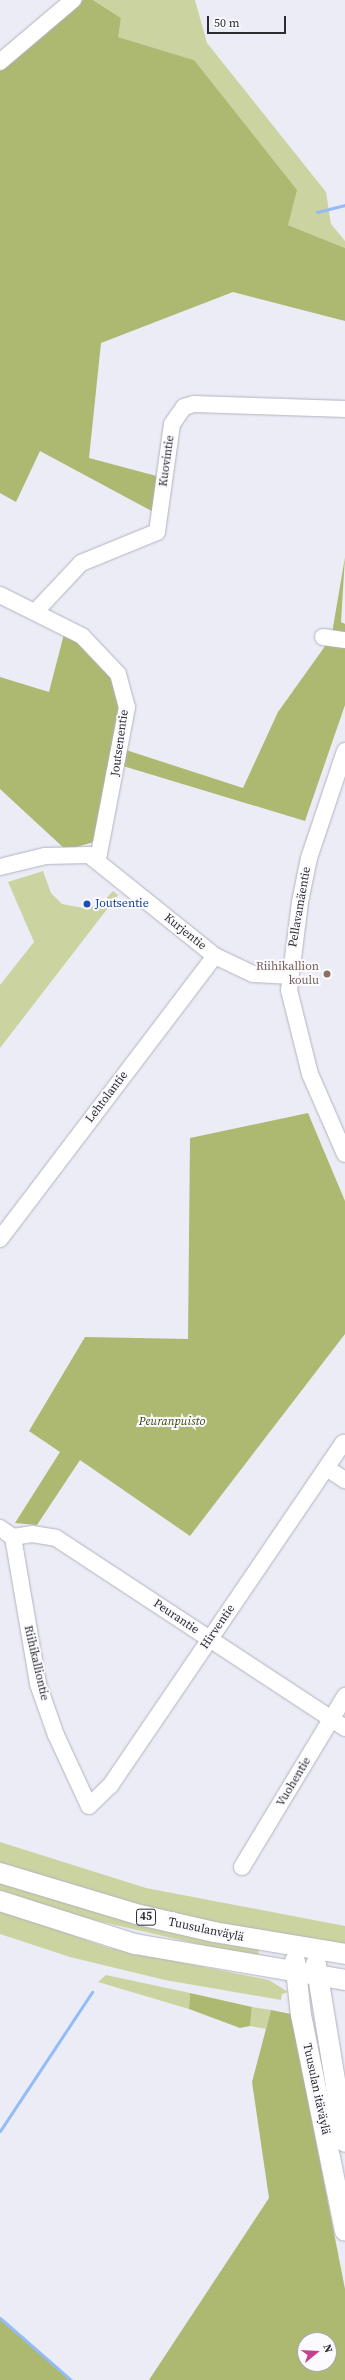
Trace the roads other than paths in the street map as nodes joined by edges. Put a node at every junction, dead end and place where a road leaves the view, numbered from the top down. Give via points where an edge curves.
1 (73, 0) edge
2 (0, 62) edge
3 (345, 409) edge
4 (0, 595) edge
5 (36, 611) junction
6 (323, 637) dead end
7 (345, 640) edge
8 (345, 751) edge
9 (98, 859) junction
10 (0, 867) edge
11 (215, 956) junction
12 (289, 976) junction
13 (345, 1154) edge
14 (0, 1239) edge
15 (343, 1444) dead end
16 (327, 1468) junction
17 (345, 1480) edge
18 (6, 1532) edge
19 (210, 1640) junction
20 (345, 1696) edge
21 (331, 1719) junction
22 (345, 1728) edge
23 (89, 1806) joint
24 (242, 1867) dead end
25 (0, 1873) edge
26 (0, 1902) edge
27 (296, 1947) junction
28 (316, 1950) junction
29 (345, 1954) edge
30 (294, 1973) junction
31 (316, 1976) junction
32 (345, 1980) edge
33 (345, 2142) edge
34 (345, 2231) edge

1 - 2 street
3 - 5 street, Kuovintie via 194,404 184,408 172,424 157,532 81,563
4 - 5 street, Joutsenentie
5 - 9 street, Joutsenentie via 82,636 118,674 127,707
6 - 7 street
8 - 12 street, Pellavamäentie via 309,858
9 - 10 street, Kurjentie via 89,855 45,856
9 - 11 street, Kurjentie
11 - 12 street, Kurjentie via 253,974
11 - 14 street, Lehtolantie
12 - 13 street, Pellavamäentie via 291,1008 302,1051
15 - 16 street, Hirventie
16 - 17 street
16 - 19 street, Hirventie
18 - 19 street, Peurantie via 56,1538
18 - 23 street, Riihikalliontie via 38,1684 56,1735
19 - 21 street, Peurantie
19 - 23 street, Hirventie via 110,1786
20 - 21 street, Vuohentie
21 - 22 street, Peurantie
21 - 24 street, Vuohentie
25 - 27 main road, Tuusulanväylä / 45 via 140,1916
26 - 30 main road, 45 via 135,1944
27 - 28 main road, Tuusulanväylä / 45
27 - 30 main road, Tuusulan itäväylä
28 - 29 main road, Tuusulanväylä / 45
28 - 31 main road, Tuusulan itäväylä
30 - 31 main road, 45
30 - 34 main road, Tuusulan itäväylä
31 - 32 main road, 45
31 - 33 main road, Tuusulan itäväylä

